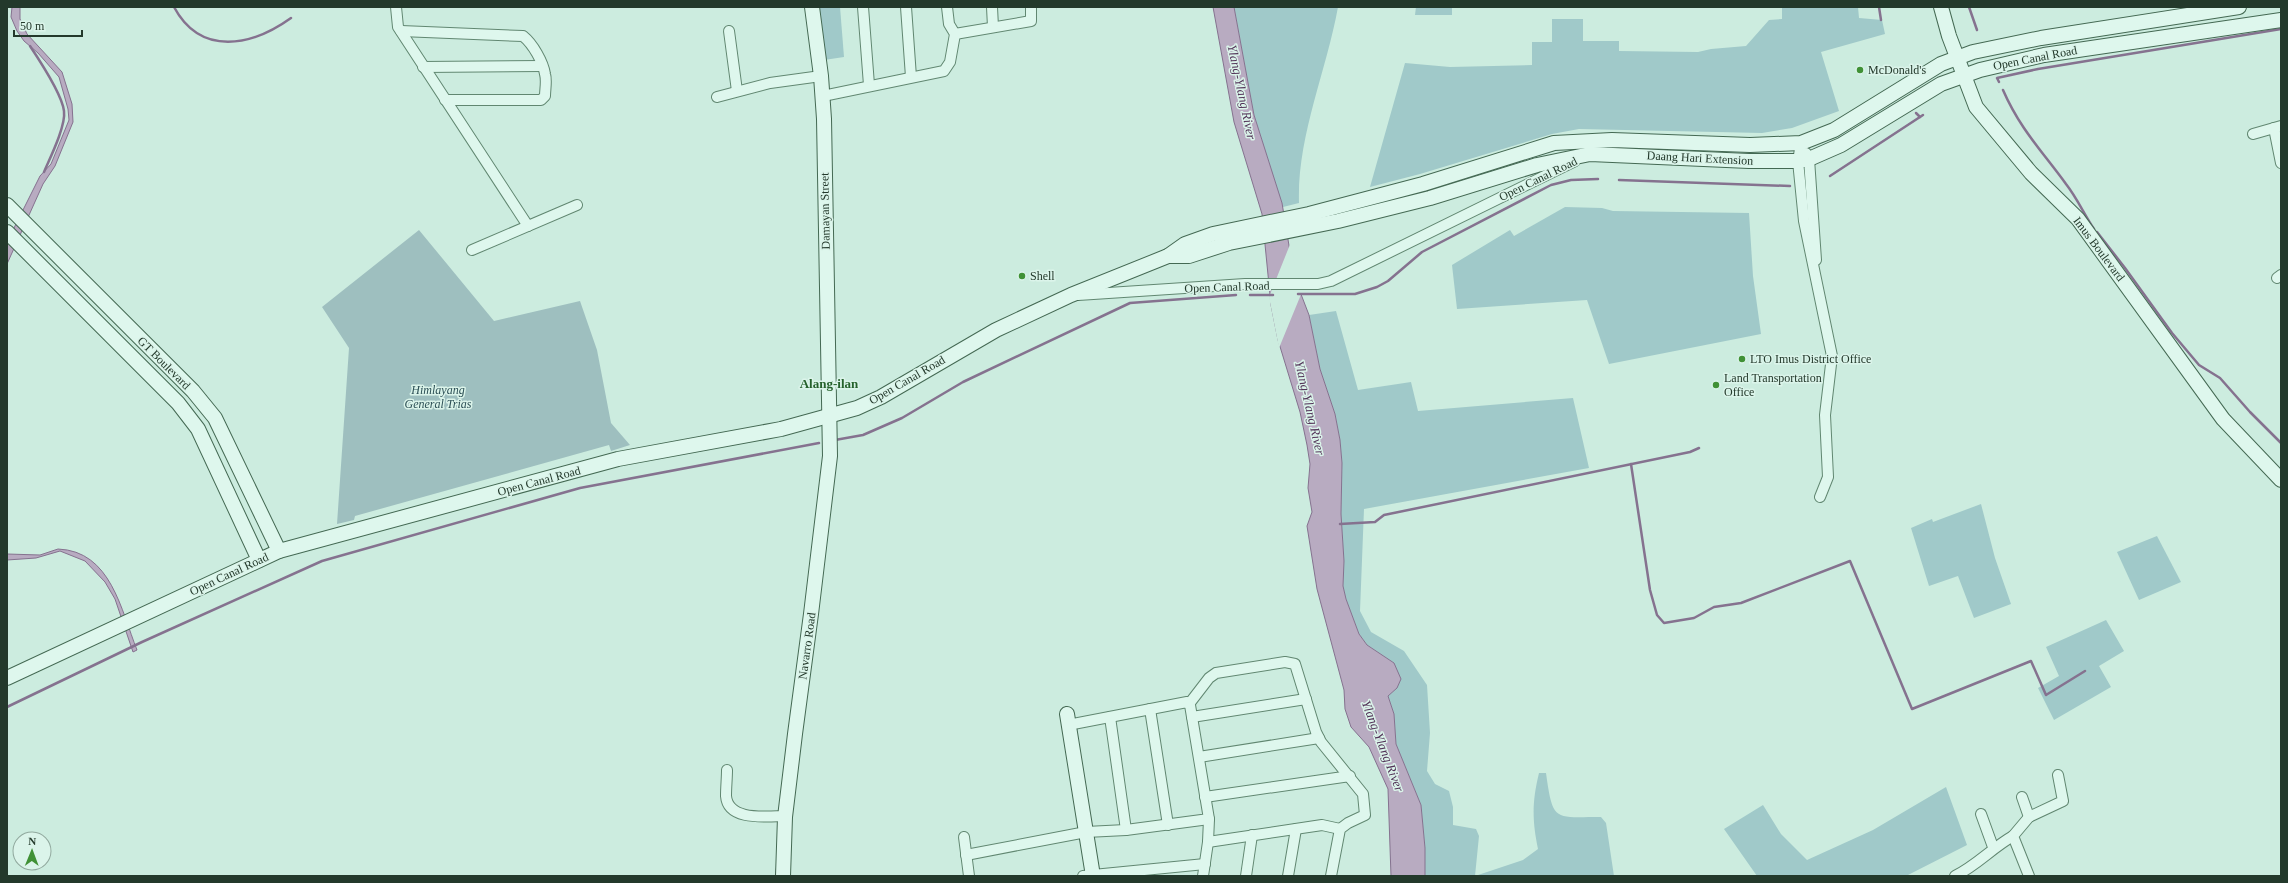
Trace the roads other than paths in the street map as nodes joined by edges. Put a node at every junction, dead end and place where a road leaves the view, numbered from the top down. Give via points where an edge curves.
1 (396, 7) edge
2 (812, 7) edge
3 (863, 7) edge
4 (906, 7) edge
5 (947, 7) edge
6 (992, 7) edge
7 (1031, 7) edge
8 (1941, 7) edge
9 (2240, 7) edge
10 (2281, 20) edge
11 (993, 27) junction
12 (401, 31) junction
13 (729, 31) dead end
14 (955, 34) junction
15 (1958, 57) junction
16 (542, 66) junction
17 (423, 67) junction
18 (821, 76) junction
19 (1963, 76) junction
20 (911, 77) junction
21 (868, 85) junction
22 (737, 91) junction
23 (823, 96) junction
24 (717, 97) dead end
25 (445, 100) junction
26 (2277, 127) edge
27 (2252, 134) dead end
28 (1800, 143) junction
29 (1590, 154) junction
30 (1803, 160) junction
31 (2281, 163) edge
32 (7, 205) edge
33 (577, 205) dead end
34 (1310, 221) junction
35 (528, 226) junction
36 (7, 232) edge
37 (472, 250) dead end
38 (1168, 256) junction
39 (1071, 295) junction
40 (829, 416) junction
41 (2281, 480) edge
42 (1820, 497) dead end
43 (279, 551) junction
44 (259, 560) junction
45 (7, 678) edge
46 (1306, 699) junction
47 (1189, 704) junction
48 (1150, 709) junction
49 (1110, 717) junction
50 (1192, 717) junction
51 (1068, 720) joint
52 (1319, 738) junction
53 (1199, 757) junction
54 (727, 770) dead end
55 (2058, 775) dead end
56 (1350, 776) junction
57 (1206, 797) junction
58 (2022, 797) dead end
59 (1981, 814) dead end
60 (781, 816) junction
61 (2028, 817) junction
62 (1209, 819) junction
63 (1168, 825) junction
64 (1296, 829) junction
65 (1340, 829) junction
66 (1126, 830) junction
67 (1086, 832) junction
68 (1252, 835) junction
69 (2013, 836) junction
70 (964, 837) dead end
71 (1208, 842) junction
72 (1993, 847) junction
73 (966, 855) junction
74 (1205, 864) junction
75 (1089, 875) edge
76 (783, 876) edge
77 (969, 876) edge
78 (1203, 876) edge
79 (1246, 876) edge
80 (1288, 876) edge
81 (1332, 876) edge
82 (1955, 876) edge
83 (2029, 876) edge

1 - 12 street via 396,21
2 - 18 main road, Damayan Street
3 - 21 street
4 - 20 street
5 - 14 street via 949,24
6 - 11 street
7 - 11 street via 1031,21
8 - 15 main road, Imus Boulevard
9 - 15 main road, Open Canal Road via 2041,38
10 - 19 main road, Open Canal Road via 2044,55 2001,64
11 - 14 street
12 - 16 street via 523,36 528,40
12 - 17 street
13 - 22 street
14 - 20 street via 950,62 944,71
15 - 19 main road, Imus Boulevard
15 - 28 main road, Open Canal Road via 1834,130
16 - 17 street
16 - 25 street via 545,74 545,96 541,100
17 - 25 street
18 - 22 street via 786,80
18 - 23 main road, Damayan Street
19 - 30 main road, Open Canal Road via 1942,84 1841,145
19 - 41 main road, Imus Boulevard via 1976,107 2031,173 2078,219 2223,419
20 - 21 street
21 - 23 street
22 - 24 street
23 - 40 main road, Damayan Street
25 - 35 street
26 - 27 street
26 - 31 street
28 - 30 street
28 - 34 main road, Open Canal Road via 1750,145 1612,140 1554,143
29 - 30 main road, Daang Hari Extension
29 - 34 main road, Open Canal Road via 1544,164 1430,198
29 - 39 street, Open Canal Road via 1331,281 1318,284 1216,286
30 - 42 street via 1815,221 1817,288 1832,356 1825,415 1828,476
32 - 43 main road, GT Boulevard via 193,391 215,418
33 - 35 street
34 - 38 main road, Open Canal Road via 1189,256
34 - 38 main road, Open Canal Road via 1248,225 1185,244
35 - 37 street
36 - 44 main road, GT Boulevard via 178,403 198,429
38 - 39 main road, Open Canal Road
39 - 40 main road, Open Canal Road via 996,330 870,403
40 - 43 main road, Open Canal Road via 768,431 618,459
40 - 60 main road, Navarro Road via 829,475
43 - 44 main road, Open Canal Road
44 - 45 main road, Open Canal Road
46 - 47 street via 1295,664 1285,662 1216,673
46 - 50 street
46 - 52 street
47 - 48 street via 1184,702
47 - 50 street
48 - 49 street
48 - 63 street
49 - 51 street
49 - 66 street
50 - 53 street
51 - 67 main road
52 - 53 street
52 - 56 street
53 - 57 street
54 - 60 street via 726,797 731,809 742,814
55 - 61 street via 2063,801
56 - 57 street
56 - 65 street via 1363,794 1365,816
57 - 62 street
58 - 61 street
59 - 72 street
60 - 76 main road, Navarro Road
61 - 69 street
62 - 63 street
62 - 71 street
63 - 66 street
64 - 65 street via 1322,825
64 - 68 street
64 - 80 street
65 - 81 street
66 - 67 street
67 - 73 street
67 - 75 main road
68 - 71 street
68 - 79 street
69 - 72 street
69 - 83 street
70 - 73 street
71 - 74 street
72 - 82 street
73 - 77 street
74 - 75 street
74 - 78 street

